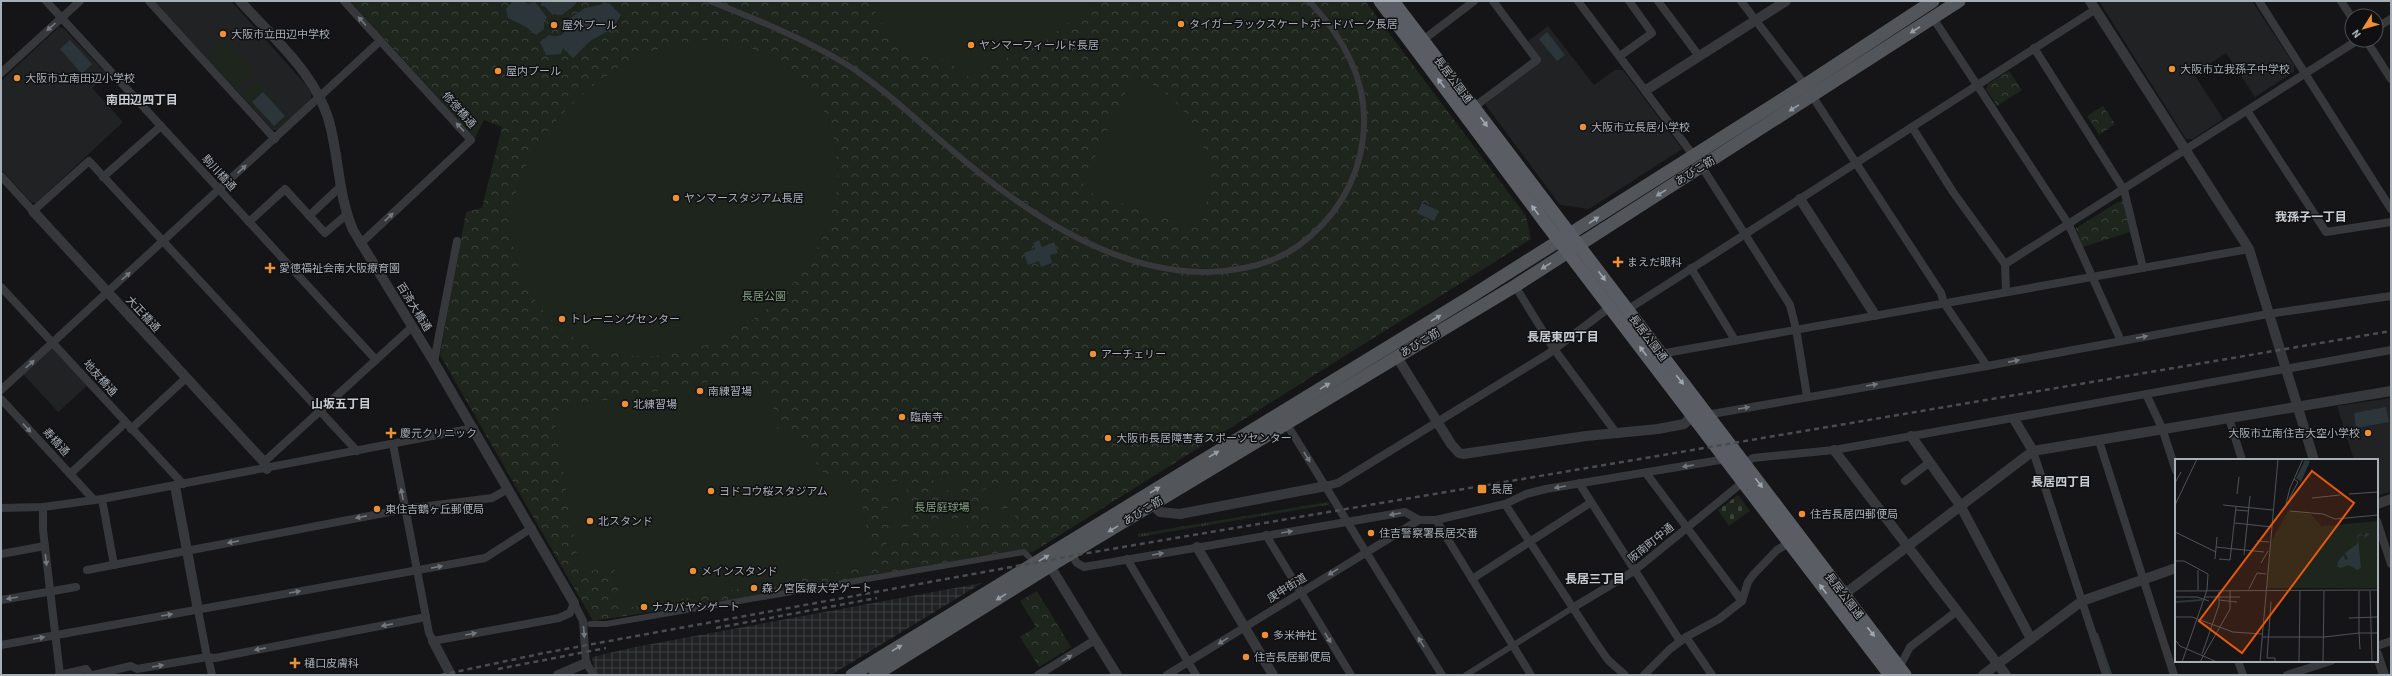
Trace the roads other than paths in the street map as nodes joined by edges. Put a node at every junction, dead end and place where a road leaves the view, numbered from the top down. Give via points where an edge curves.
1 (46, 1) edge
2 (80, 1) edge
3 (149, 1) edge
4 (240, 1) edge
5 (344, 1) edge
6 (710, 1) edge
7 (1309, 1) edge
8 (1380, 1) edge
9 (1393, 1) edge
10 (1474, 1) edge
11 (1493, 1) edge
12 (1578, 1) edge
13 (1628, 1) edge
14 (1658, 1) edge
15 (1741, 1) edge
16 (1786, 1) edge
17 (1960, 1) edge
18 (2259, 1) edge
19 (1926, 3) edge
20 (2093, 5) edge
21 (61, 18) junction
22 (1933, 18) junction
23 (1756, 20) junction
24 (1423, 40) junction
25 (380, 41) junction
26 (2034, 48) junction
27 (2346, 48) edge
28 (2371, 48) edge
29 (1620, 56) junction
30 (1699, 56) junction
31 (2, 69) edge
32 (2306, 74) junction
33 (2391, 79) edge
34 (1805, 85) junction
35 (1977, 86) junction
36 (1646, 90) junction
37 (1812, 96) junction
38 (321, 97) junction
39 (1474, 108) junction
40 (2248, 112) junction
41 (161, 126) junction
42 (1912, 127) junction
43 (275, 139) junction
44 (2186, 150) junction
45 (1693, 156) junction
46 (1857, 162) junction
47 (1702, 167) junction
48 (1, 176) edge
49 (103, 177) junction
50 (8, 183) junction
51 (340, 187) junction
52 (1, 189) edge
53 (220, 190) junction
54 (2124, 190) junction
55 (1800, 199) junction
56 (2391, 210) edge
57 (33, 211) junction
58 (346, 215) junction
59 (309, 216) junction
60 (249, 222) junction
61 (2391, 222) edge
62 (2069, 225) junction
63 (1745, 234) junction
64 (1564, 238) junction
65 (164, 241) junction
66 (457, 241) dead end
67 (360, 244) junction
68 (1573, 248) junction
69 (2249, 250) junction
70 (2005, 264) junction
71 (1691, 268) junction
72 (2143, 268) junction
73 (2091, 277) junction
74 (1515, 286) junction
75 (1, 287) edge
76 (2006, 292) junction
77 (107, 293) junction
78 (2391, 296) edge
79 (1944, 303) junction
80 (1610, 307) junction
81 (1627, 310) junction
82 (2268, 314) junction
83 (1875, 316) junction
84 (412, 327) junction
85 (1796, 329) junction
86 (1735, 340) junction
87 (2121, 341) junction
88 (53, 343) junction
89 (1554, 349) junction
90 (2391, 350) edge
91 (1660, 354) junction
92 (1398, 357) junction
93 (376, 360) junction
94 (434, 362) junction
95 (1987, 366) junction
96 (2285, 369) junction
97 (186, 378) junction
98 (1, 390) edge
99 (2391, 391) edge
100 (2146, 394) junction
101 (1807, 396) junction
102 (1, 399) edge
103 (2296, 405) junction
104 (320, 411) junction
105 (1706, 415) junction
106 (1692, 416) junction
107 (2229, 418) junction
108 (2014, 419) junction
109 (1268, 421) junction
110 (1437, 421) junction
111 (1286, 424) junction
112 (128, 426) junction
113 (474, 428) junction
114 (2162, 428) junction
115 (1617, 434) junction
116 (1911, 436) junction
117 (2098, 441) junction
118 (393, 444) junction
119 (1834, 450) junction
120 (357, 451) junction
121 (2033, 451) junction
122 (2242, 459) edge
123 (2314, 459) edge
124 (1726, 460) junction
125 (1930, 462) junction
126 (1744, 464) junction
127 (265, 465) junction
128 (2175, 468) edge
129 (1646, 473) junction
130 (70, 474) junction
131 (1905, 481) dead end
132 (1743, 482) junction
133 (1578, 483) junction
134 (179, 485) junction
135 (1326, 486) junction
136 (508, 489) junction
137 (2391, 499) edge
138 (98, 500) junction
139 (1590, 503) junction
140 (1505, 504) junction
141 (2378, 504) edge
142 (1153, 505) junction
143 (1960, 505) junction
144 (43, 507) junction
145 (1, 508) edge
146 (405, 509) junction
147 (1419, 520) junction
148 (1436, 520) junction
149 (1348, 523) junction
150 (2378, 524) edge
151 (532, 528) junction
152 (1687, 528) junction
153 (1266, 535) junction
154 (1530, 543) junction
155 (1789, 543) junction
156 (1908, 545) junction
157 (45, 546) junction
158 (1197, 547) junction
159 (188, 551) junction
160 (1366, 552) junction
161 (1, 554) edge
162 (1071, 554) junction
163 (1029, 558) dead end
164 (1127, 559) junction
165 (2391, 564) edge
166 (114, 565) junction
167 (1050, 566) junction
168 (2175, 568) edge
169 (87, 570) dead end
170 (416, 571) junction
171 (1634, 571) junction
172 (1472, 579) junction
173 (2143, 579) junction
174 (76, 587) dead end
175 (50, 592) junction
176 (1300, 593) junction
177 (1838, 599) junction
178 (1, 600) edge
179 (1742, 601) junction
180 (2082, 601) junction
181 (574, 603) junction
182 (1574, 607) junction
183 (198, 610) junction
184 (1957, 611) junction
185 (426, 617) junction
186 (590, 624) dead end
187 (1244, 627) junction
188 (56, 635) junction
189 (1683, 639) junction
190 (2031, 639) junction
191 (1095, 640) junction
192 (433, 641) junction
193 (2391, 641) edge
194 (1, 645) edge
195 (1512, 645) junction
196 (2378, 646) edge
197 (208, 657) junction
198 (2378, 657) edge
199 (1188, 662) junction
200 (2238, 662) edge
201 (2325, 662) edge
202 (586, 663) junction
203 (1997, 664) junction
204 (2307, 665) edge
205 (880, 670) edge
206 (1898, 673) edge
207 (59, 675) edge
208 (90, 675) edge
209 (93, 675) edge
210 (212, 675) edge
211 (451, 675) edge
212 (558, 675) edge
213 (594, 675) edge
214 (852, 675) edge
215 (1038, 675) edge
216 (1117, 675) edge
217 (1167, 675) edge
218 (1196, 675) edge
219 (1273, 675) edge
220 (1351, 675) edge
221 (1442, 675) edge
222 (1466, 675) edge
223 (1531, 675) edge
224 (1625, 675) edge
225 (1644, 675) edge
226 (1712, 675) edge
227 (1983, 675) edge
228 (2006, 675) edge
229 (2106, 675) edge
230 (2174, 675) edge
231 (2243, 675) edge
232 (2287, 675) edge
233 (2384, 675) edge

1 - 21 street, 駒川橋通
2 - 21 street
3 - 43 street
4 - 38 street, 百済大橋通 via 305,73
25 -> 5 street, 修徳橋通
6 - 7 street via 793,37 841,62 885,93 993,184 1067,231 1138,262 1195,272 1237,269 1268,262 1289,253 1330,217 1353,178 1364,132 1363,103 1358,75 1341,39
64 -> 8 highway, 長居公園通
9 - 24 highway, 長居公園通
10 - 24 street
11 - 39 street via 1537,60
12 - 29 street
13 - 29 street via 1652,33
14 - 30 street
15 - 23 street
16 - 23 street
17 - 22 main road, あびこ筋
18 - 32 street
19 - 34 main road, あびこ筋
20 - 26 street
20 - 44 street
21 -> 31 street
21 - 41 street, 駒川橋通
22 - 35 street
22 -> 37 main road, あびこ筋
23 - 30 street
23 - 34 street
24 - 39 highway, 長居公園通
25 - 38 street
67 -> 25 street, 修徳橋通 via 471,140
26 - 35 street
26 - 54 street
27 - 32 street
28 - 33 street
29 - 36 street
30 - 36 street
32 - 40 street
32 - 56 street
34 - 37 street
34 - 45 main road, あびこ筋
35 - 42 street
35 - 62 street
36 - 45 street
37 - 46 street
37 -> 47 main road, あびこ筋
38 - 43 street
38 - 51 street, 百済大橋通 via 331,128
39 -> 64 highway, 長居公園通
40 - 44 street
40 - 61 street via 2326,232
41 - 49 street
41 - 53 street, 駒川橋通
42 - 46 street
42 - 70 street
53 -> 43 street
44 - 54 street
44 - 69 street
64 -> 45 main road, あびこ筋
46 - 55 street
46 - 79 street via 1941,294
47 - 63 street
47 -> 68 main road, あびこ筋
48 - 50 street, 大正橋通
49 - 57 street via 89,161
49 - 65 street
50 - 52 street
50 - 57 street, 大正橋通
51 - 58 street, 百済大橋通
51 - 59 street
53 - 60 street, 駒川橋通
53 - 65 street
54 - 62 street
54 - 72 street
55 - 63 street
55 - 83 street
57 - 77 street, 大正橋通
58 - 59 street via 324,233
58 - 67 street, 百済大橋通
59 - 60 street via 285,189
60 - 93 street, 駒川橋通
62 - 70 street
62 - 73 street
63 - 71 street
63 - 85 street via 1790,305
64 - 68 highway, 長居公園通
109 -> 64 main road, あびこ筋
77 -> 65 street
65 - 104 street
66 - 94 street
67 - 84 street, 百済大橋通
68 -> 74 main road, あびこ筋
68 - 80 highway, 長居公園通
68 -> 81 highway, 長居公園通
69 - 72 street
69 - 82 street
70 - 76 street
71 - 81 street
71 - 86 street
72 - 73 street
73 - 76 street
73 - 87 street
74 - 89 street
74 - 92 main road, あびこ筋
75 - 88 street, 地友橋通
76 - 79 street
77 - 88 street
77 - 97 street, 大正橋通
78 - 82 street
79 - 83 street
79 - 95 street
80 - 89 street
106 -> 80 highway, 長居公園通
81 - 91 highway, 長居公園通
87 -> 82 street
82 - 96 street
83 - 85 street
84 - 93 street
84 - 94 street, 百済大橋通
85 - 86 street
85 - 101 street
86 - 91 street
95 -> 87 street
98 -> 88 street
88 - 112 street, 地友橋通
89 - 110 street
89 - 115 street
90 - 96 street
91 -> 105 highway, 長居公園通
92 - 110 street
92 - 111 main road, あびこ筋
93 - 104 street
94 - 113 street, 百済大橋通
101 -> 95 street
96 - 100 street
96 - 103 street
97 - 112 street
97 - 127 street, 大正橋通
99 - 103 street
100 - 108 street
100 - 114 street
105 -> 101 street
102 -> 130 street, 寿橋通
103 - 107 street
103 - 123 street
104 - 120 street
104 - 127 street
105 - 126 highway, 長居公園通
106 - 115 street via 1684,424
106 - 124 highway, 長居公園通
107 - 114 street
107 - 122 street
108 - 116 street
108 - 121 street
109 - 111 street
205 -> 109 main road, あびこ筋
110 - 115 street via 1455,449 1463,454 1586,436
110 - 135 street via 1338,483
111 -> 135 street
111 - 142 main road, あびこ筋
112 - 130 street
112 - 134 street, 地友橋通
113 - 118 street
113 - 136 street, 百済大橋通
114 - 117 street
114 - 128 street
116 - 119 street
116 - 125 street
117 - 121 street
117 - 173 street
118 - 120 street
146 -> 118 street
119 - 126 street via 1753,458
119 - 156 street
120 - 127 street
121 - 143 street
121 - 180 street
124 -> 129 street
124 - 132 highway, 長居公園通
125 - 131 street
125 - 143 street
126 -> 177 highway, 長居公園通
127 - 134 street
129 - 133 street
129 - 152 street
130 - 138 street, 寿橋通
132 - 152 street, 阪南町中通
132 - 155 highway, 長居公園通
133 - 139 street
133 -> 140 street via 1526,494
134 - 138 street
134 - 159 street
135 - 142 street via 1180,514 1160,512
135 - 149 street
136 - 146 street via 492,498
136 - 151 street, 百済大橋通
137 - 141 street
138 - 144 street
138 - 166 street
139 - 154 street
139 - 171 street
140 - 148 street
140 - 154 street
142 -> 162 main road, あびこ筋
143 - 156 street
143 - 190 street
144 - 145 street
144 - 157 street
146 -> 159 street
146 - 170 street
147 - 148 street
147 -> 149 street via 1405,512
147 - 160 street, 庚申街道
148 - 172 street
153 -> 149 street
149 - 160 street
150 - 165 street
170 -> 151 street via 486,558
151 - 181 street, 百済大橋通
152 - 171 street, 阪南町中通
152 - 179 street
153 - 158 street
153 - 176 street
154 - 172 street
154 - 182 street
177 -> 155 highway, 長居公園通
155 - 179 street via 1778,550 1753,575
156 - 177 street
156 - 184 street
157 - 161 street
157 -> 175 street
164 -> 158 street
158 - 187 street
159 - 166 street
159 - 183 street
160 -> 176 street, 庚申街道
221 -> 160 street
162 - 164 street via 1077,563 1084,567
162 - 167 main road, あびこ筋
163 - 186 street via 1024,552 606,624
164 - 199 street
166 - 169 street
167 - 191 street
167 -> 205 main road, あびこ筋
168 - 173 street
183 -> 170 street
170 - 185 street
171 - 182 street, 阪南町中通
171 - 189 street
172 - 195 street
173 - 180 street
173 - 230 street
174 - 175 street
175 -> 178 street
175 - 188 street
176 - 187 street, 庚申街道
176 -> 220 street
177 - 206 highway, 長居公園通
179 - 189 street via 1719,619
180 - 190 street
180 - 229 street
192 -> 181 street via 559,618 570,613
181 -> 202 street via 583,622
182 - 195 street, 阪南町中通
182 - 224 street via 1608,660
188 -> 183 street
183 - 197 street
184 - 203 street
184 - 206 street via 1910,647
185 - 192 street
185 -> 197 street via 214,658
187 -> 199 street, 庚申街道
187 - 219 street
194 -> 188 street
188 - 207 street
189 - 225 street
189 - 226 street
190 - 203 street
215 -> 191 street
191 - 216 street
192 - 211 street
193 - 196 street
195 - 222 street, 阪南町中通
195 - 223 street
209 -> 197 street via 131,666 137,669
197 - 210 street
198 - 233 street
199 - 217 street, 庚申街道
199 - 218 street
200 - 231 street
201 - 204 street
202 - 212 street
202 - 213 street
203 - 227 street
203 - 228 street
204 - 232 street
205 - 214 main road, あびこ筋
207 - 208 street via 86,669

